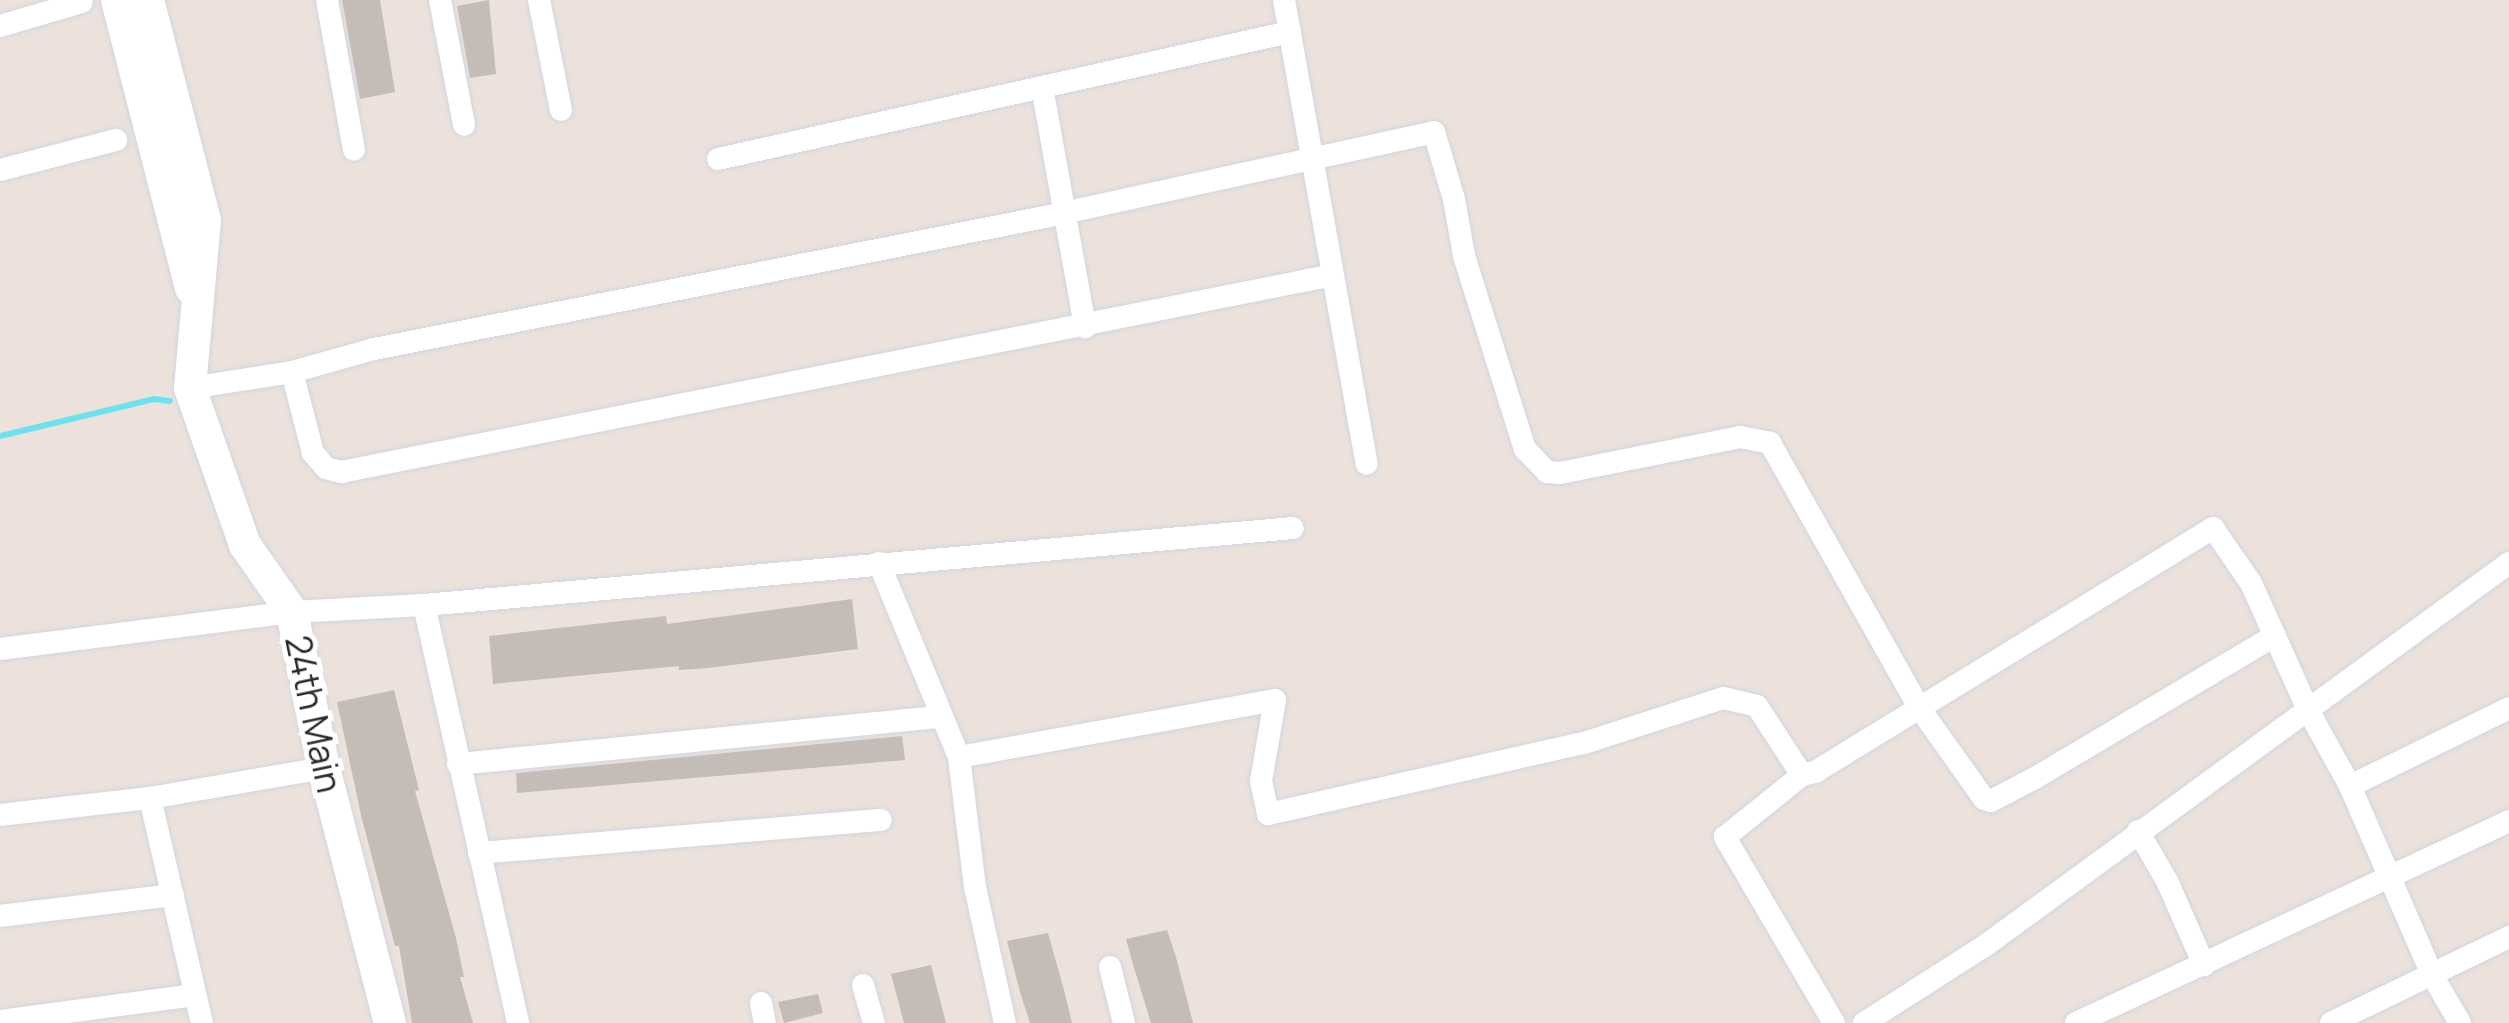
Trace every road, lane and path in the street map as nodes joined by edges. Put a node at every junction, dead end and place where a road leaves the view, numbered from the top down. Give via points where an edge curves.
1 (117, 0) edge
2 (148, 0) edge
3 (327, 0) edge
4 (440, 0) edge
5 (539, 0) edge
6 (1284, 0) edge
7 (82, 2) edge
8 (0, 26) edge
9 (1290, 32) junction
10 (1042, 88) junction
11 (561, 110) dead end
12 (464, 125) dead end
13 (116, 140) dead end
14 (354, 150) dead end
15 (718, 159) dead end
16 (1312, 159) junction
17 (0, 170) edge
18 (1065, 213) junction
19 (1334, 275) junction
20 (195, 302) junction
21 (1086, 327) junction
22 (292, 372) junction
23 (190, 388) junction
24 (1367, 464) dead end
25 (1293, 528) dead end
26 (879, 562) junction
27 (2509, 562) edge
28 (424, 605) junction
29 (281, 613) junction
30 (2274, 636) junction
31 (0, 649) edge
32 (1918, 706) junction
33 (2509, 708) edge
34 (2308, 710) junction
35 (940, 717) junction
36 (959, 757) junction
37 (458, 764) junction
38 (315, 770) junction
39 (1802, 775) junction
40 (2350, 786) junction
41 (150, 798) junction
42 (0, 815) edge
43 (882, 820) dead end
44 (2509, 821) edge
45 (2138, 831) junction
46 (479, 853) junction
47 (2388, 878) junction
48 (173, 896) junction
49 (0, 916) edge
50 (2509, 938) edge
51 (2204, 965) junction
52 (1110, 967) dead end
53 (2432, 975) junction
54 (863, 985) dead end
55 (195, 995) junction
56 (0, 1021) edge
57 (202, 1023) edge
58 (369, 1023) edge
59 (390, 1023) edge
60 (518, 1023) edge
61 (874, 1023) edge
62 (1005, 1023) edge
63 (1124, 1023) edge
64 (1834, 1023) edge
65 (1864, 1023) edge
66 (2076, 1023) edge
67 (2331, 1023) edge
68 (2460, 1023) edge

1 - 20 street
2 - 20 street via 205,220
3 - 14 street
4 - 12 street
5 - 11 street
6 - 9 street
7 - 8 street
9 - 10 street
9 - 16 street
10 - 15 street
10 - 18 street
13 - 17 street
16 - 18 street
16 - 19 street
16 - 32 street via 1434,132 1464,256 1525,449 1547,472 1560,472 1740,438 1770,443
18 - 21 street
18 - 22 street via 393,345
19 - 21 street
19 - 24 street
20 - 23 street, 24th Main
21 - 22 street via 1068,324 341,472 326,468 313,452
22 - 23 street
23 - 29 street, 24th Main via 245,545
25 - 26 street
26 - 28 street
26 - 35 street
27 - 34 street
28 - 29 street
28 - 37 street
29 - 31 street
29 - 38 street, 24th Main
30 - 32 street via 1991,801 1970,786
30 - 32 street via 2251,582 2213,528
30 - 34 street
32 - 39 street
33 - 40 street
34 - 40 street
34 - 45 street
35 - 36 street
35 - 37 street
36 - 39 street via 1275,700 1262,780 1268,814 1584,744 1723,698 1757,706
36 - 62 street via 975,886
37 - 46 street
38 - 41 street
38 - 58 street
38 - 59 street, 24th Main
39 - 64 street via 1725,836
40 - 47 street
41 - 42 street
41 - 48 street
43 - 46 street
44 - 47 street
45 - 51 street
45 - 65 street via 1986,945
46 - 60 street
47 - 51 street
47 - 53 street
48 - 49 street
48 - 55 street
50 - 53 street
51 - 66 street
52 - 63 street
53 - 67 street
53 - 68 street
54 - 61 street
55 - 56 street
55 - 57 street

